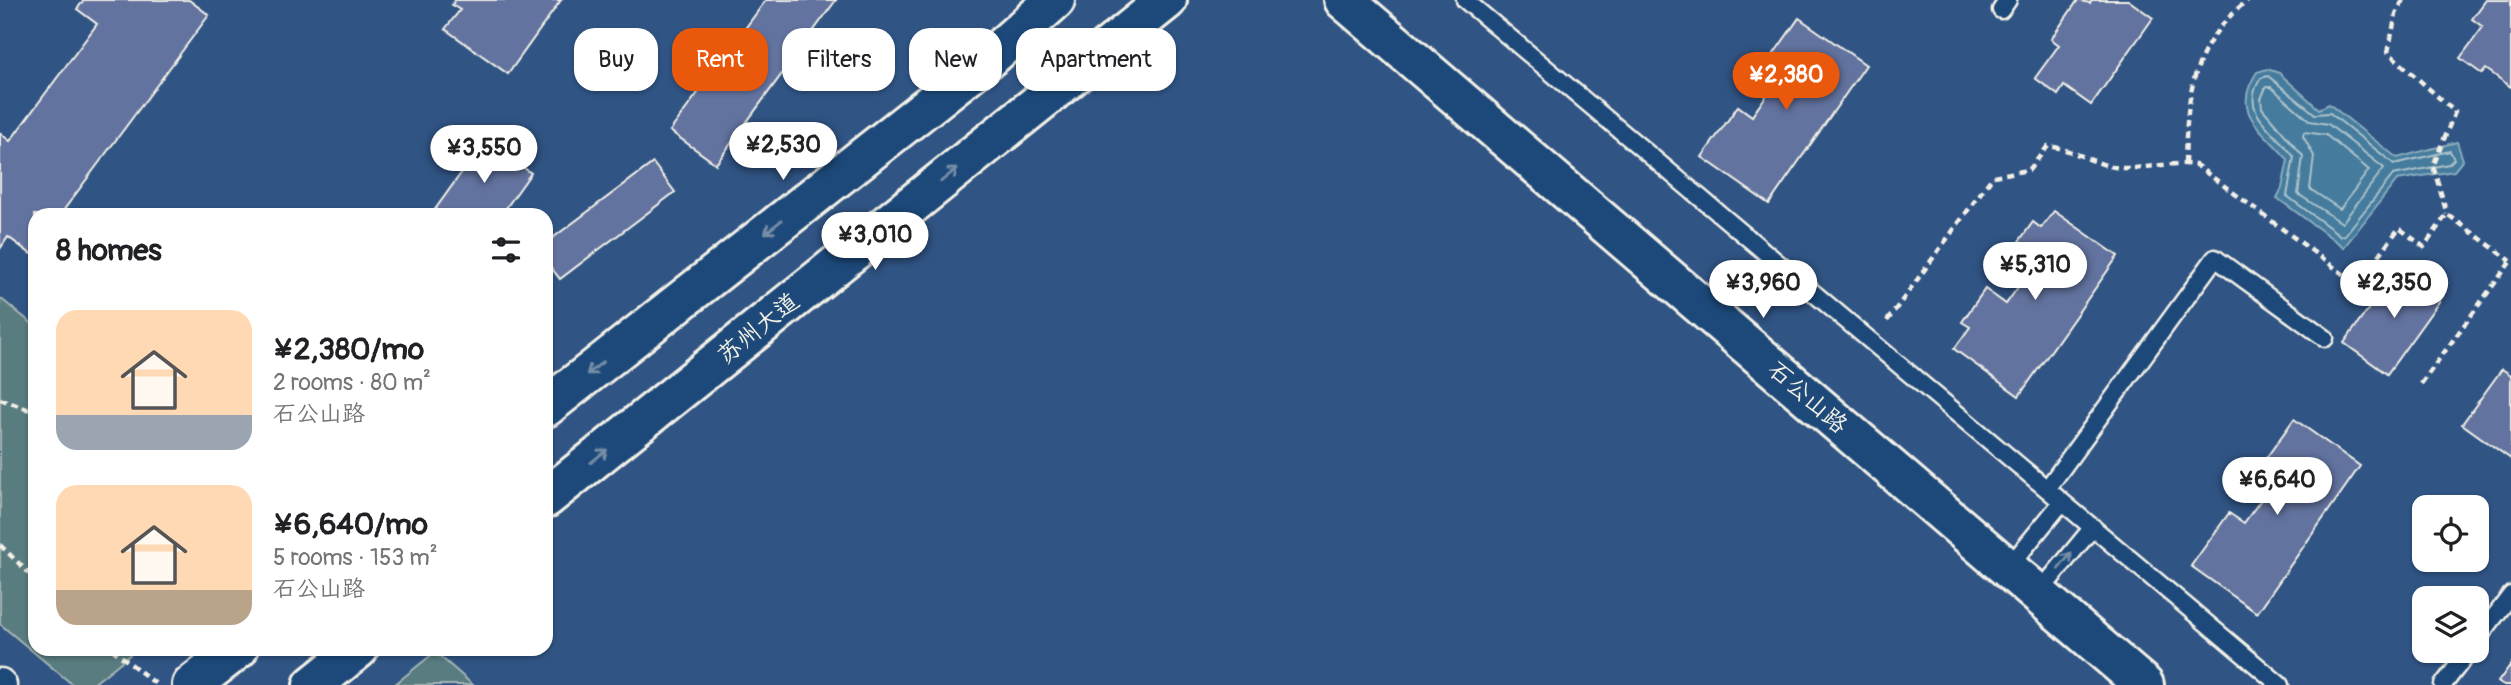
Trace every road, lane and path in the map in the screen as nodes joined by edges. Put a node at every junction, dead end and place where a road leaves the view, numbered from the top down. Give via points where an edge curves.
1 (1055, 0) edge
2 (1167, 0) edge
3 (1344, 0) edge
4 (1465, 0) edge
5 (2248, 0) edge
6 (2403, 0) edge
7 (2185, 163) junction
8 (2447, 214) junction
9 (2511, 261) edge
10 (2325, 338) dead end
11 (1872, 342) junction
12 (2421, 384) dead end
13 (0, 399) edge
14 (553, 401) edge
15 (28, 409) edge
16 (2047, 489) junction
17 (553, 492) edge
18 (2062, 502) junction
19 (2093, 527) junction
20 (0, 545) edge
21 (2008, 569) junction
22 (28, 572) edge
23 (2038, 594) junction
24 (2511, 595) edge
25 (2489, 624) edge
26 (121, 656) edge
27 (229, 656) edge
28 (349, 656) edge
29 (2460, 663) edge
30 (157, 685) edge
31 (192, 685) edge
32 (313, 685) edge
33 (2144, 685) edge
34 (2280, 685) edge
35 (2443, 685) edge

1 -> 14 street via 994,54
17 -> 2 street, 苏州大道
3 - 21 street, 石公山路
4 - 11 lane
5 - 7 path via 2216,32 2194,72
6 - 8 path via 2388,52 2455,112 2433,166
7 - 8 path via 2196,165 2358,285 2399,228 2424,247
7 - 11 path via 2122,168 2048,146 2029,170 1993,176
8 - 9 path
9 - 12 path
10 - 16 lane via 2215,258
11 - 16 lane
13 - 15 path
16 - 18 lane
18 - 19 lane
18 - 21 lane
23 -> 19 lane
19 - 34 lane
20 - 22 path
21 - 23 street, 石公山路
23 - 33 street, 石公山路
24 - 25 lane
26 - 30 path
27 - 31 street
28 - 32 street
29 - 35 lane

